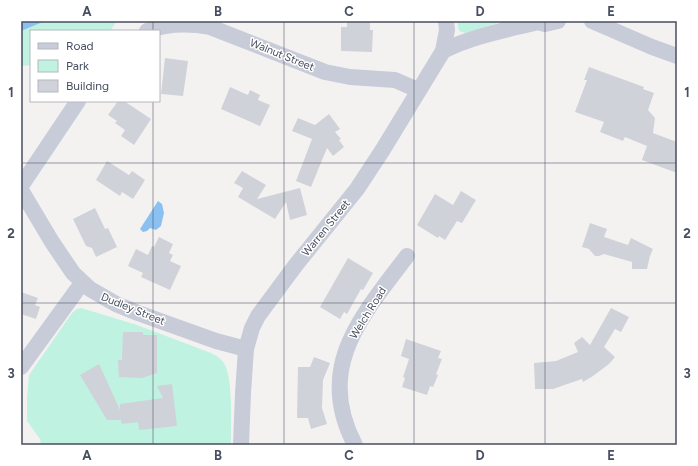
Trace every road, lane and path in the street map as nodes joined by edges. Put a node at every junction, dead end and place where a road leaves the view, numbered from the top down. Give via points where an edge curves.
1 (446, 21) edge
2 (538, 21) edge
3 (558, 21) edge
4 (592, 21) edge
5 (150, 30) edge
6 (443, 51) junction
7 (677, 56) edge
8 (418, 90) junction
9 (77, 102) edge
10 (21, 186) edge
11 (21, 190) edge
12 (407, 256) dead end
13 (82, 283) junction
14 (246, 349) junction
15 (21, 367) edge
16 (242, 445) edge
17 (354, 445) edge

1 - 6 street, Warren Street
2 - 3 street via 545,24
2 - 6 street via 459,43
4 - 7 street
5 - 8 street, Walnut Street via 176,24 210,27 325,72 395,80
6 - 8 street, Warren Street
8 - 14 street, Warren Street via 357,189 264,307 252,328
9 - 10 street
11 - 13 street, Dudley Street via 52,242
12 - 17 street, Welch Road via 364,314 342,361 339,380 340,403
13 - 14 street, Dudley Street via 116,304 216,341
13 - 15 street
14 - 16 street, Warren Street

